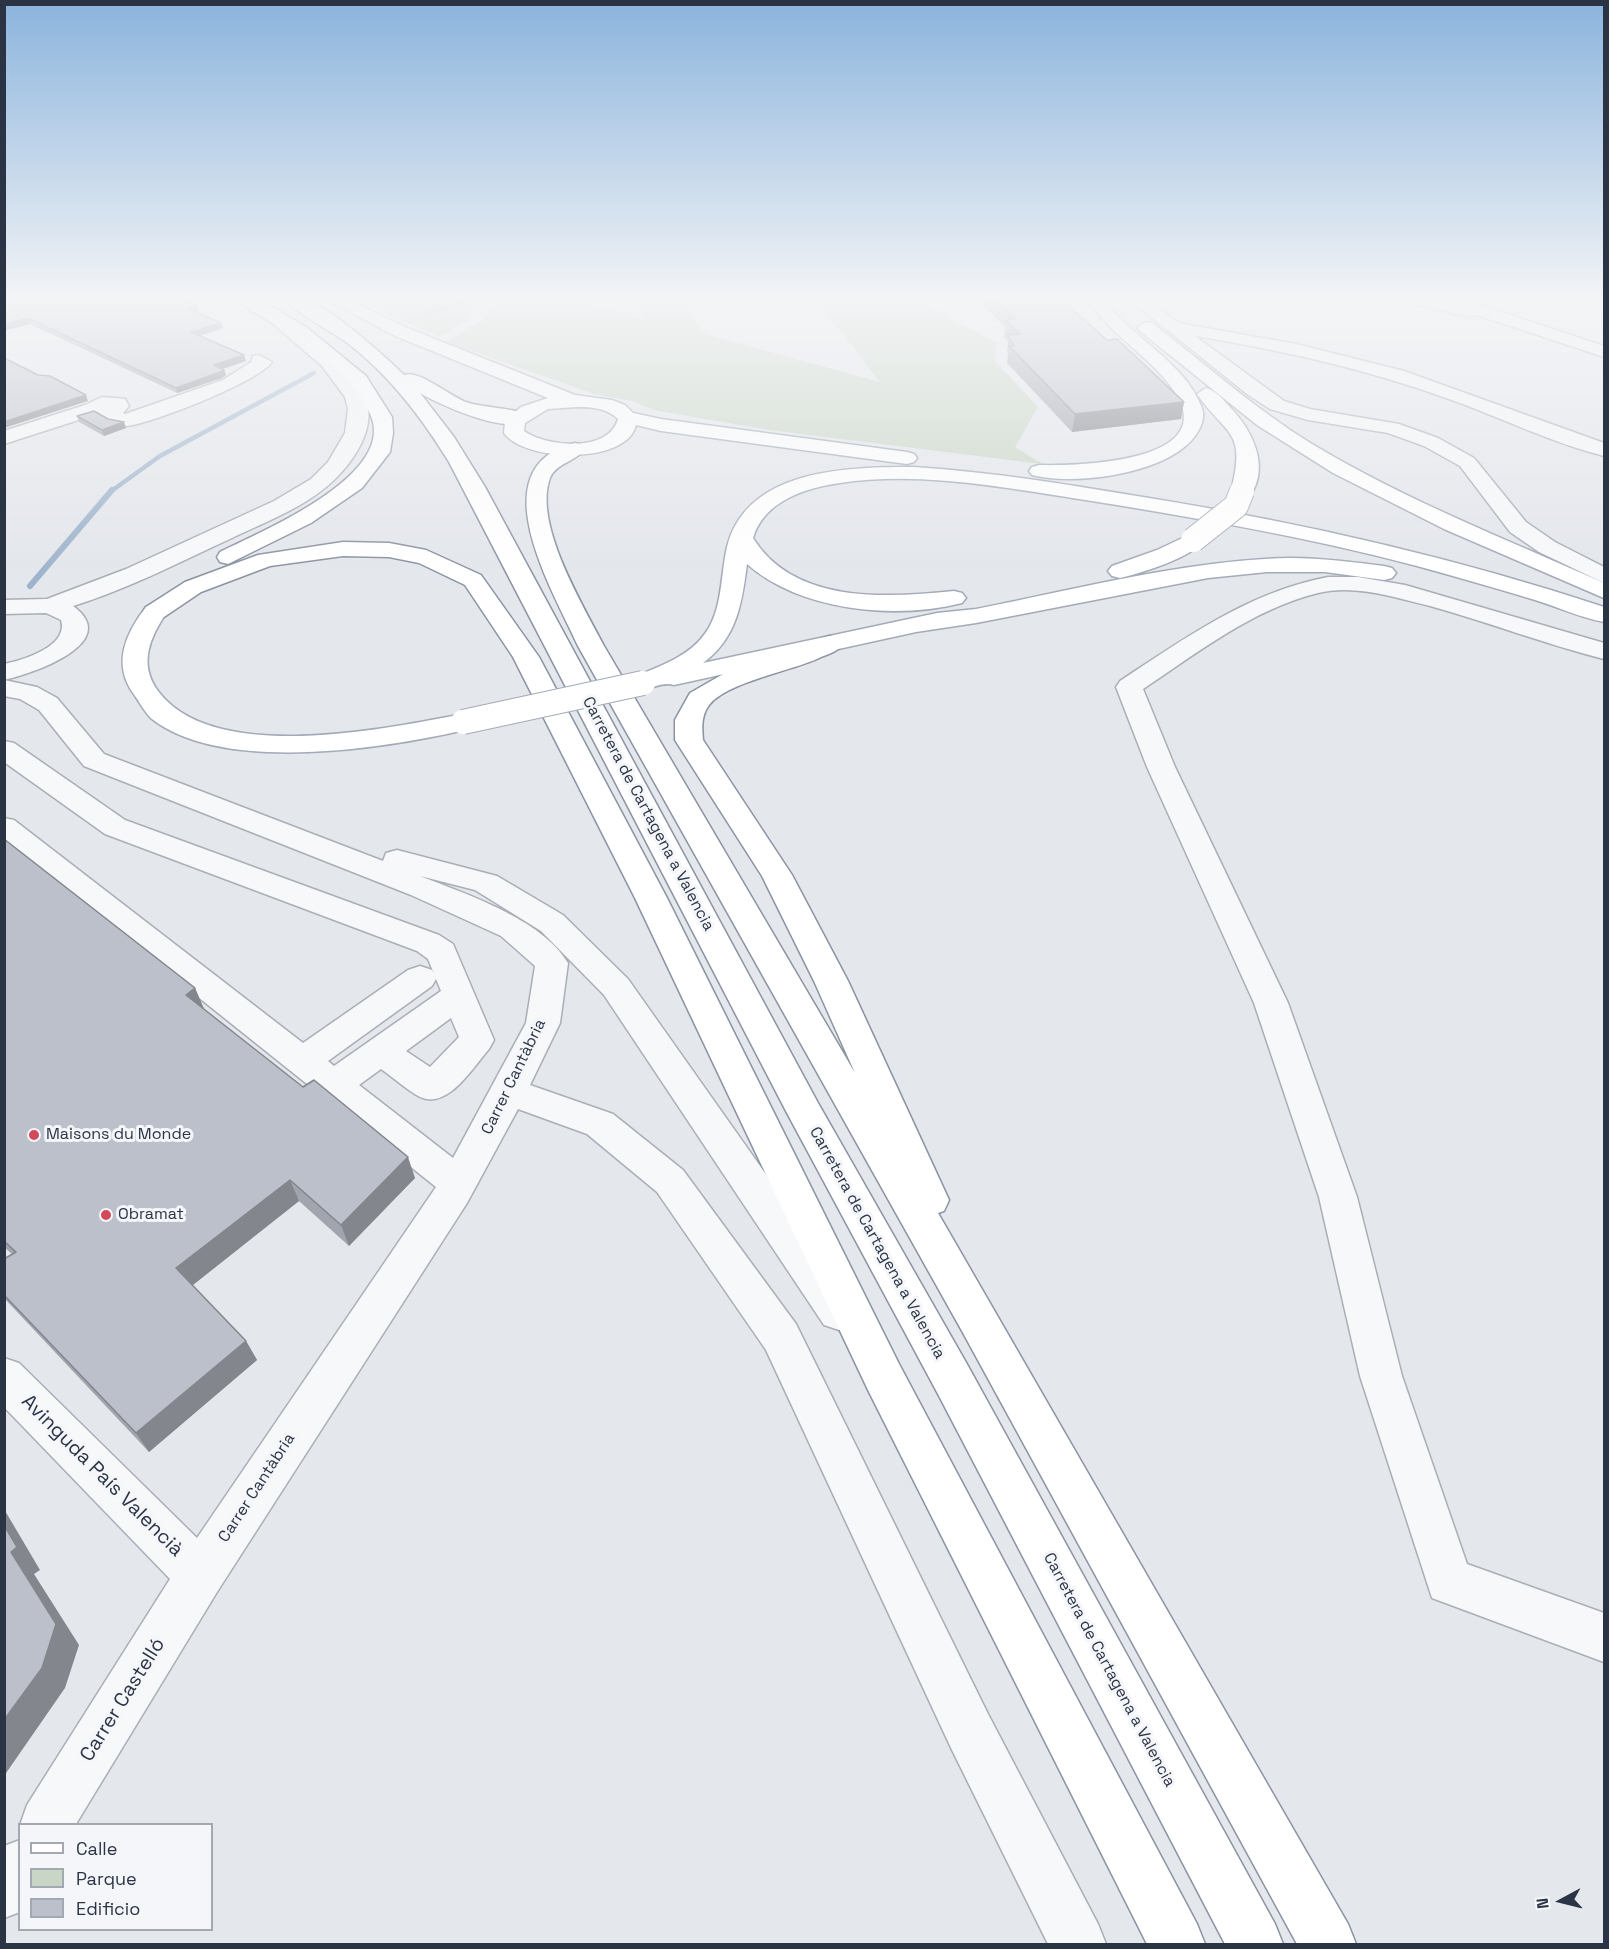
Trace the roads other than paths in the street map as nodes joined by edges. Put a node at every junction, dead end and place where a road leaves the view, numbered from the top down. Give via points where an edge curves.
1 (210, 391) edge
2 (351, 391) edge
3 (366, 391) edge
4 (391, 391) edge
5 (407, 391) edge
6 (429, 391) edge
7 (547, 391) edge
8 (1184, 391) edge
9 (1203, 391) edge
10 (1226, 391) edge
11 (1266, 391) edge
12 (1443, 391) edge
13 (165, 393) dead end
14 (136, 396) dead end
15 (572, 401) junction
16 (107, 408) junction
17 (519, 417) junction
18 (627, 417) junction
19 (4, 438) edge
20 (575, 449) junction
21 (1605, 450) edge
22 (912, 458) junction
23 (1245, 522) junction
24 (742, 538) junction
25 (500, 540) junction
26 (1139, 564) junction
27 (1605, 576) edge
28 (1605, 591) edge
29 (48, 606) junction
30 (4, 607) edge
31 (155, 612) junction
32 (1605, 615) edge
33 (918, 625) junction
34 (1605, 627) edge
35 (830, 644) junction
36 (1605, 651) edge
37 (4, 674) edge
38 (643, 683) junction
39 (4, 688) edge
40 (48, 704) junction
41 (4, 749) edge
42 (242, 818) junction
43 (4, 827) edge
44 (420, 978) dead end
45 (460, 995) junction
46 (381, 1051) junction
47 (303, 1062) junction
48 (333, 1085) junction
49 (509, 1092) junction
50 (458, 1183) junction
51 (1008, 1374) junction
52 (4, 1377) edge
53 (884, 1378) junction
54 (200, 1575) junction
55 (1605, 1637) edge
56 (47, 1823) edge
57 (18, 1870) edge
58 (4, 1891) edge
59 (1078, 1944) edge
60 (1177, 1944) edge
61 (1256, 1944) edge
62 (1328, 1944) edge

1 - 16 street via 127,420 120,420
2 - 29 street via 359,426 346,453 319,483 265,514 130,577
3 - 31 main road via 382,417 380,452 355,484 176,590
4 - 25 main road, Carretera de Cartagena a Valencia
5 - 25 main road, Carretera de Cartagena a Valencia via 440,429 476,487
6 - 17 main road via 478,415
7 - 15 main road
8 - 22 main road via 1195,413 1194,425 1185,439 1132,463 1074,471 1010,470
9 - 26 main road, bridge via 1236,425 1249,453 1242,491 1236,506 1193,540
10 - 28 main road via 1305,448 1440,518
11 - 27 street via 1277,405 1392,428 1431,442 1467,462 1518,527 1547,547
12 - 21 street
13 - 16 street
14 - 16 street
15 - 17 main road via 541,406
15 - 18 main road via 607,404
16 - 19 street
17 - 20 main road via 513,429 522,441 547,448
18 - 20 main road via 628,427 618,437
18 - 22 main road via 661,425
20 - 51 main road via 549,465 540,476 534,501 545,545 591,646
22 - 23 main road via 1173,502
23 - 24 main road via 993,481 858,475 822,480 771,499 754,511
23 - 32 main road via 1491,580
24 - 26 main road via 754,558 781,578 818,594 864,603 919,603 1006,591
24 - 38 main road via 733,569 730,608 714,640 687,665
25 - 61 main road, Carretera de Cartagena a Valencia via 805,1113
26 - 33 main road via 1064,589
29 - 30 street
29 - 37 street via 73,618 76,627 72,638 45,659
31 - 38 main road, bridge via 139,631 134,651 136,675 145,698 167,720 258,744 357,741
31 - 53 main road via 193,587 266,560 344,549 389,550 426,557 473,580 526,657 651,898
33 - 34 main road via 1214,569 1301,563 1357,567 1437,583
33 - 35 main road
35 - 38 main road
35 - 51 main road via 734,678 699,699 688,720 689,740 777,875 831,981
36 - 55 street via 1480,612 1371,584 1314,586 1265,605 1205,636 1129,687 1161,767 1271,1004 1338,1197 1382,1376 1449,1581
37 - 40 street via 28,676 47,684
39 - 40 street via 28,693
40 - 42 street, Carrer Cantàbria via 94,760
41 - 45 street via 115,827 428,943 442,952
42 - 49 street, Carrer Cantàbria via 422,888 512,928 552,963 543,1023
42 - 53 street via 486,883 552,923 616,987
43 - 47 street
44 - 47 street
45 - 46 street
45 - 46 street via 477,1040 433,1087
46 - 48 street
47 - 48 street
48 - 50 street
49 - 50 street, Carrer Cantàbria
49 - 59 street via 600,1124 670,1182 781,1337 970,1732
50 - 54 street, Carrer Cantàbria
51 - 62 main road
52 - 54 street, Avinguda País Valencià
53 - 60 main road
54 - 56 street, Carrer Castelló
57 - 58 street

